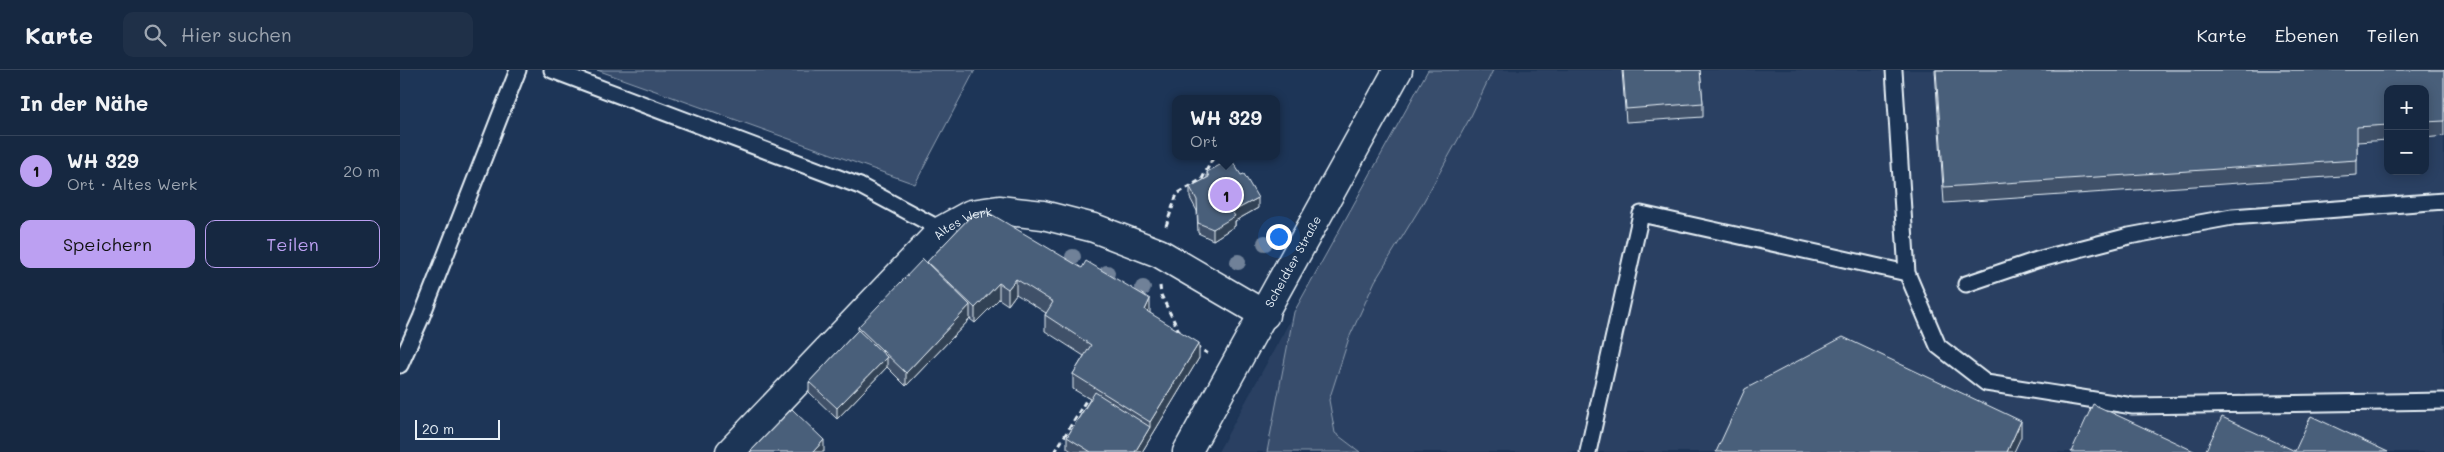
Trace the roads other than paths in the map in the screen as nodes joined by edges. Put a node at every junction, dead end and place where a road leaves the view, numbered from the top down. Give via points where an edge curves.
1 (518, 70) edge
2 (552, 70) edge
3 (1398, 70) edge
4 (1894, 70) edge
5 (2444, 201) edge
6 (942, 230) junction
7 (1907, 273) junction
8 (1966, 284) dead end
9 (1265, 314) junction
10 (400, 365) edge
11 (2444, 402) edge
12 (730, 452) edge
13 (1187, 452) edge
14 (1588, 452) edge

1 - 10 lane
2 - 6 lane via 860,186
3 - 9 street, Scheidter Straße
4 - 7 lane
5 - 8 lane via 2232,217 2120,238 2037,260
6 - 9 street, Altes Werk via 971,214 999,210 1043,215 1094,228 1159,252
6 - 12 street, Altes Werk
7 - 11 lane via 1938,346 1986,383 2133,406
7 - 14 lane via 1641,214
9 - 13 street, Scheidter Straße

